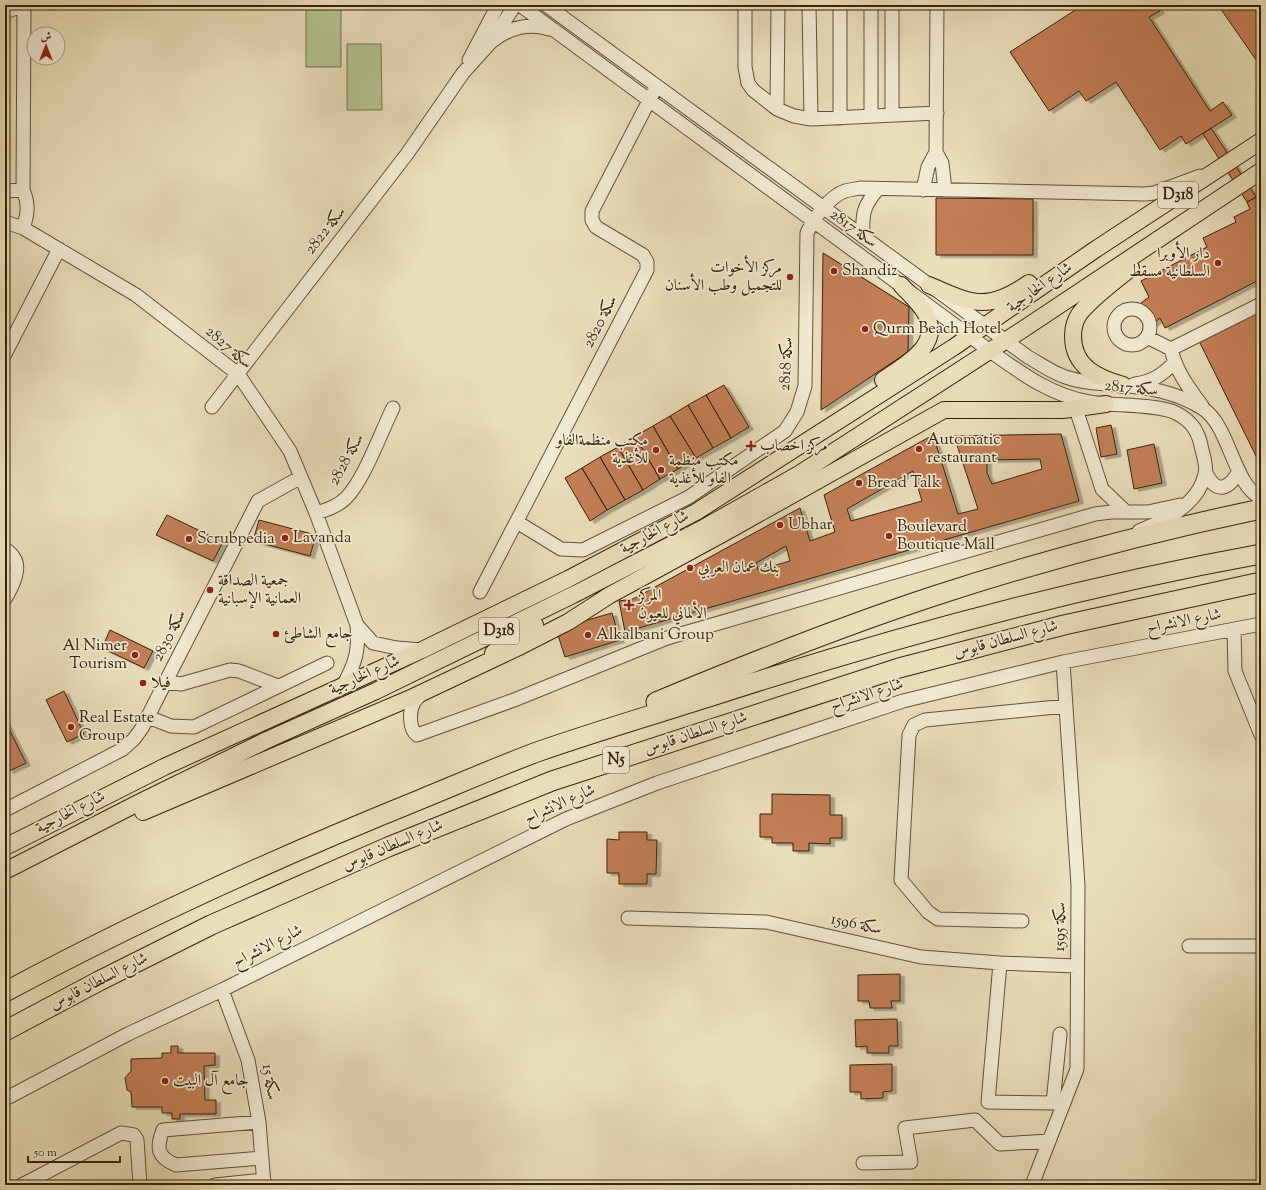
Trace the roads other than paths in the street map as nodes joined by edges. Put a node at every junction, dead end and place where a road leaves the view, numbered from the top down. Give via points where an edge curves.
1 (25, 5) edge
2 (498, 5) edge
3 (515, 5) edge
4 (520, 5) edge
5 (546, 5) edge
6 (745, 5) edge
7 (778, 5) edge
8 (809, 5) edge
9 (840, 5) edge
10 (871, 5) edge
11 (892, 5) edge
12 (937, 5) edge
13 (559, 10) edge
14 (5, 12) edge
15 (552, 30) junction
16 (491, 42) junction
17 (463, 73) junction
18 (658, 86) junction
19 (648, 100) junction
20 (777, 109) junction
21 (937, 113) junction
22 (892, 115) junction
23 (871, 116) junction
24 (840, 118) junction
25 (811, 119) junction
26 (1261, 140) edge
27 (936, 152) junction
28 (1216, 170) junction
29 (1261, 171) edge
30 (878, 189) junction
31 (23, 190) junction
32 (923, 190) junction
33 (945, 190) junction
34 (5, 191) edge
35 (823, 208) junction
36 (1196, 214) junction
37 (812, 220) junction
38 (5, 222) edge
39 (23, 228) junction
40 (863, 237) junction
41 (59, 248) junction
42 (1096, 249) junction
43 (901, 285) junction
44 (929, 285) junction
45 (1261, 304) edge
46 (984, 326) junction
47 (970, 336) junction
48 (1147, 337) dead end
49 (1006, 341) junction
50 (1171, 349) junction
51 (990, 351) junction
52 (5, 354) edge
53 (1174, 363) junction
54 (238, 374) junction
55 (1123, 386) junction
56 (1106, 404) junction
57 (212, 407) dead end
58 (393, 408) dead end
59 (1076, 409) junction
60 (1204, 409) junction
61 (803, 443) junction
62 (1239, 471) junction
63 (1206, 473) junction
64 (301, 477) junction
65 (1102, 489) junction
66 (1261, 498) edge
67 (1190, 503) junction
68 (1261, 509) edge
69 (1126, 512) junction
70 (316, 513) junction
71 (1095, 514) junction
72 (517, 522) junction
73 (1096, 548) junction
74 (5, 549) edge
75 (1261, 554) edge
76 (1261, 582) edge
77 (480, 592) dead end
78 (573, 595) junction
79 (5, 599) edge
80 (1261, 624) edge
81 (357, 625) junction
82 (1234, 630) junction
83 (422, 650) junction
84 (1063, 662) junction
85 (327, 663) dead end
86 (478, 666) junction
87 (166, 682) junction
88 (278, 686) junction
89 (343, 686) junction
90 (423, 693) junction
91 (1066, 706) junction
92 (148, 716) junction
93 (1261, 735) edge
94 (536, 753) junction
95 (5, 810) edge
96 (73, 836) junction
97 (5, 847) edge
98 (5, 871) edge
99 (628, 918) dead end
100 (1022, 921) dead end
101 (1189, 946) dead end
102 (1261, 946) edge
103 (1000, 963) junction
104 (1077, 966) junction
105 (222, 990) junction
106 (5, 992) edge
107 (5, 1031) edge
108 (1060, 1034) dead end
109 (5, 1099) edge
110 (259, 1122) junction
111 (1049, 1141) junction
112 (262, 1158) junction
113 (863, 1163) dead end
114 (264, 1183) edge
115 (22, 1185) edge
116 (140, 1185) edge
117 (215, 1185) edge
118 (1032, 1185) edge

1 - 14 street
1 - 31 street
2 - 17 street, سكة 2822
3 - 16 street, سكة 2822
4 - 15 street, سكة 2817
5 - 13 street, سكة 2817
6 - 20 street via 746,75 753,90
7 - 20 street
8 - 25 street
9 - 24 street
10 - 23 street
11 - 22 street
12 - 21 street
13 - 18 street, سكة 2817
15 - 16 street via 536,26 520,27
15 - 19 street, سكة 2817
16 - 17 street, سكة 2822
17 - 54 street, سكة 2822 via 407,154
18 - 19 street, سكة 2820
18 - 35 street, سكة 2817
19 - 37 street, سكة 2817
19 - 72 street, سكة 2820 via 592,211 592,220 596,227 643,255 647,262 647,270
20 - 25 street
21 - 22 street
21 - 27 street
22 - 23 street
23 - 24 street
24 - 25 street
26 - 28 main road, شارع الخارجية / D318
27 - 32 street via 928,167
27 - 33 street via 942,162
28 - 33 street, سكة 2818 via 1154,193 1144,194
28 - 42 main road, شارع الخارجية / D318
29 - 36 main road, شارع الخارجية / D318
30 - 32 street, سكة 2818
30 - 35 street, سكة 2818 via 860,188 843,191
30 - 40 street via 868,200 864,210
31 - 34 street
31 - 39 street via 28,213
32 - 33 street, سكة 2818
35 - 37 street, سكة 2818
35 - 40 street, سكة 2817
36 - 49 main road, شارع الخارجية / D318
36 - 55 main road via 1090,302 1075,322 1073,341 1079,361 1088,371 1102,379
37 - 43 street, سكة 2817
37 - 72 street, سكة 2818 via 807,233 806,247 805,386 799,408 785,431 689,497 583,550 561,549
38 - 39 street, سكة 2827
39 - 41 street, سكة 2827
40 - 44 street, سكة 2817
41 - 52 street
41 - 54 street, سكة 2827 via 136,295
42 - 44 main road via 1033,280 996,302 964,300
42 - 46 main road, شارع الخارجية / D318
43 - 47 street, سكة 2817
43 - 61 main road via 925,313 929,324 929,337 924,347 914,358 831,415
44 - 46 street, سكة 2817
45 - 50 street
46 - 47 main road, شارع الخارجية / D318
46 - 49 street, سكة 2817
47 - 51 street, سكة 2817
47 - 61 main road, شارع الخارجية / D318
48 - 50 street
49 - 51 main road, شارع الخارجية / D318
49 - 55 street, سكة 2817 via 1028,357 1063,376
50 - 53 street
51 - 56 street, سكة 2817 via 1041,386 1066,397
51 - 78 main road, شارع الخارجية / D318 via 800,474 705,527
53 - 55 street via 1166,372 1148,382
53 - 60 street via 1182,379
54 - 57 street, سكة 2822
54 - 64 street, سكة 2827 via 290,451
55 - 60 street, سكة 2817 via 1180,396
56 - 59 main road
56 - 63 street, سكة 2817 via 1157,408 1174,412 1187,420 1198,431
58 - 70 street, سكة 2828 via 356,486 345,499 329,509
59 - 65 street via 1091,462
59 - 86 main road via 944,410 604,598 568,622
60 - 62 street, سكة 2817 via 1219,428
61 - 83 main road, شارع الخارجية / D318 via 762,472 696,512 568,579
62 - 63 street via 1226,486 1218,486 1210,481
62 - 66 street, سكة 2817 via 1246,487
63 - 67 street
64 - 70 street, سكة 2827
64 - 87 street, سكة 2830 via 258,501
65 - 69 street
65 - 71 street
67 - 69 street via 1148,512
67 - 73 street via 1148,527
68 - 73 highway
69 - 71 street
70 - 81 street, سكة 2827
71 - 90 street via 667,638 514,700 417,735 410,721 411,710 414,702
72 - 77 street, سكة 2820
73 - 94 highway via 933,596 754,661
74 - 79 street via 15,558 17,567 12,587
75 - 94 highway, شارع السلطان قابوس / N5 via 956,622 817,662
76 - 107 highway, شارع السلطان قابوس / N5 via 1064,625 900,668 552,781 388,847 211,926
78 - 86 main road via 562,608 509,639
78 - 96 main road, شارع الخارجية / D318 via 376,691 267,740
80 - 82 street, شارع الانشراح
81 - 83 street, سكة 2827 via 374,643
81 - 89 street, سكة 2827 via 357,659
82 - 84 street, شارع الانشراح
82 - 93 street via 1235,671
83 - 89 main road, شارع الخارجية / D318
84 - 91 street, سكة 1595
84 - 105 street, شارع الانشراح via 903,701 650,786 566,819
85 - 88 street
86 - 90 main road
87 - 88 street via 181,684 230,670
87 - 92 street, سكة 2830
88 - 92 street via 194,727 171,726
89 - 97 main road, شارع الخارجية / D318 via 164,767
90 - 96 main road via 230,774 92,836
91 - 100 street via 925,720 914,725 909,735 901,880 928,912 938,919
91 - 104 street, سكة 1595 via 1078,885
92 - 95 street, سكة 2830 via 134,739 123,749
94 - 106 highway, شارع السلطان قابوس / N5 via 315,842 56,964
96 - 98 main road, شارع الخارجية / D318
99 - 103 street, سكة 1596 via 766,922 921,957
101 - 102 street
103 - 104 street, سكة 1596
103 - 108 street via 988,1102 1053,1103
104 - 111 street, سكة 1595 via 1077,1069
105 - 109 street, شارع الانشراح via 128,1034
105 - 110 street, سكة 15 via 248,1060
110 - 112 street, سكة 15
110 - 112 street via 163,1130 159,1142 160,1154 166,1161 176,1165
111 - 113 street via 1000,1144 975,1120 906,1128 911,1162
111 - 118 street, سكة 1595
112 - 114 street, سكة 15
114 - 117 street
115 - 116 street via 121,1133 134,1135 137,1140

